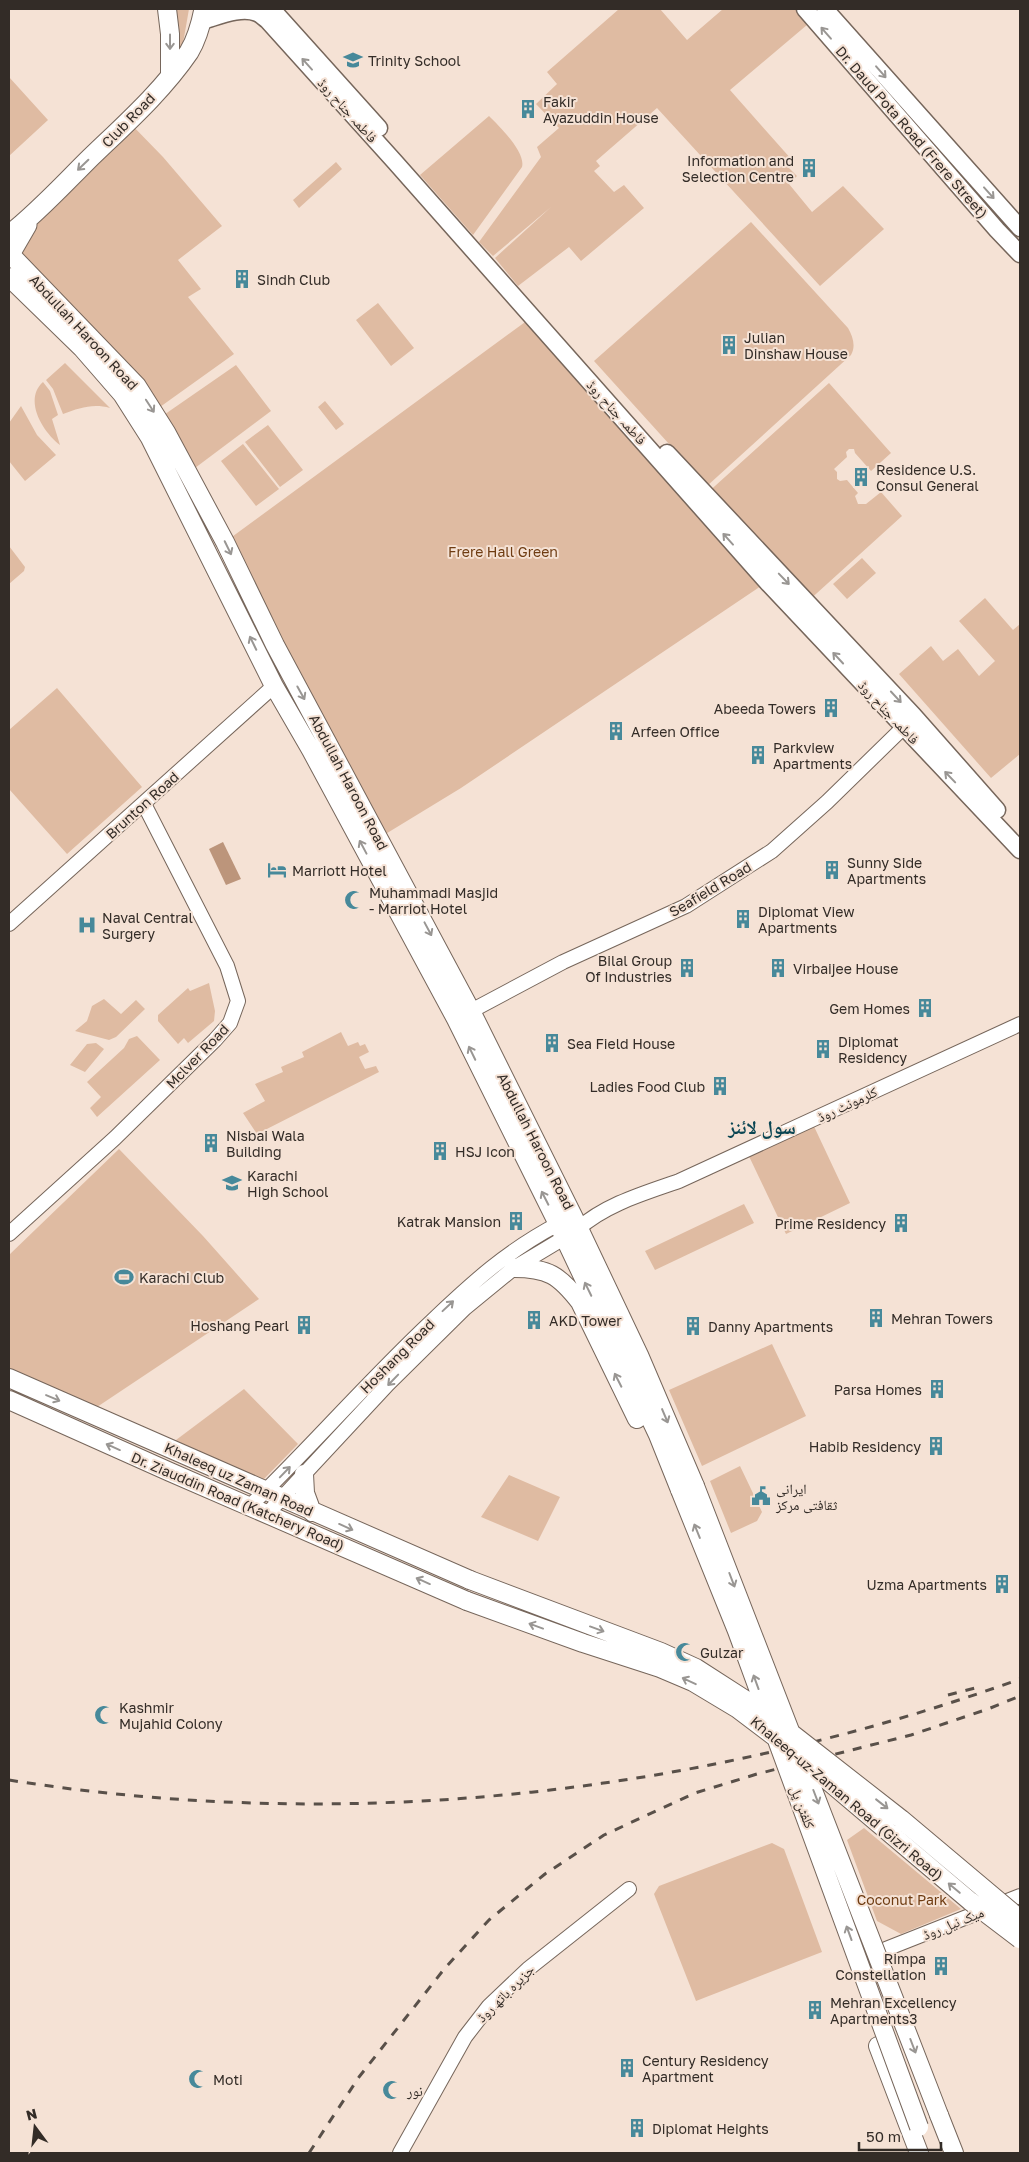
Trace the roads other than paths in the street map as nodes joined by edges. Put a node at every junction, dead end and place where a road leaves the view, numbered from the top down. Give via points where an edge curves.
1 (167, 9) edge
2 (272, 9) edge
3 (805, 9) edge
4 (825, 9) edge
5 (203, 15) edge
6 (170, 75) junction
7 (31, 218) junction
8 (1020, 228) edge
9 (9, 235) edge
10 (9, 254) edge
11 (1020, 254) edge
12 (9, 277) edge
13 (82, 338) junction
14 (274, 686) junction
15 (909, 722) junction
16 (144, 804) junction
17 (1020, 835) edge
18 (1020, 850) edge
19 (9, 924) edge
20 (471, 1011) junction
21 (1020, 1024) edge
22 (573, 1225) junction
23 (9, 1234) edge
24 (514, 1268) junction
25 (9, 1378) edge
26 (9, 1400) edge
27 (304, 1474) junction
28 (684, 1486) junction
29 (274, 1495) junction
30 (250, 1506) junction
31 (312, 1512) junction
32 (267, 1514) junction
33 (470, 1580) joint
34 (468, 1601) joint
35 (629, 1889) dead end
36 (1020, 1896) edge
37 (1020, 1919) edge
38 (1020, 1940) edge
39 (886, 1949) dead end
40 (878, 2046) dead end
41 (400, 2153) edge
42 (920, 2153) edge
43 (931, 2153) edge
44 (954, 2153) edge

1 -> 6 main road
2 -> 15 main road, فاطمہ جناح روڈ
11 -> 3 main road, Dr. Daud Pota Road (Frere Street)
4 -> 8 main road, Dr. Daud Pota Road (Frere Street)
5 - 6 highway, Club Road via 189,51
15 -> 5 main road, فاطمہ جناح روڈ via 702,510 267,20 256,12
6 -> 7 highway, Club Road
7 - 9 highway
7 - 10 highway
10 - 13 main road, Abdullah Haroon Road
12 - 13 main road, Abdullah Haroon Road
14 -> 13 main road, Abdullah Haroon Road via 150,438
13 -> 20 main road, Abdullah Haroon Road via 137,386 166,432 275,645
14 - 16 street, Brunton Road
22 -> 14 main road, Abdullah Haroon Road
15 - 17 main road, فاطمہ جناح روڈ
18 -> 15 main road, فاطمہ جناح روڈ
15 - 20 street, Seafield Road via 828,802 764,856 686,906 563,962
16 - 19 street, Brunton Road
16 - 23 street, Mclver Road via 227,966 238,1001 230,1023 215,1040 109,1144
20 - 22 main road, Abdullah Haroon Road
21 - 22 street, کلرمونٹ روڈ via 679,1181
22 - 24 street, Hoshang Road
22 - 28 main road, Abdullah Haroon Road via 639,1355
29 -> 22 street, Hoshang Road via 412,1339 485,1271 526,1241
24 -> 27 street, Hoshang Road via 481,1293 423,1349
28 -> 24 main road via 652,1448 580,1302 568,1286 542,1270
25 -> 29 main road, Khaleeq uz Zaman Road
30 -> 26 main road, Dr. Ziauddin Road (Katchery Road)
27 - 29 street, Hoshang Road
27 - 31 main road via 305,1493
43 -> 28 main road, کلفٹن پل, bridge
28 -> 44 main road, کلفٹن پل, bridge
29 - 30 street, Hoshang Road
29 - 31 main road, Khaleeq uz Zaman Road
29 - 32 street, Hoshang Road
30 - 32 main road, Dr. Ziauddin Road (Katchery Road)
31 -> 33 main road, Khaleeq uz Zaman Road
34 -> 32 main road, Dr. Ziauddin Road (Katchery Road)
33 -> 37 main road, Khaleeq-uz-Zaman Road (Gizri Road), bridge via 660,1652 696,1668 758,1706
38 -> 34 main road, Khaleeq-uz-Zaman Road (Gizri Road), bridge via 738,1709 660,1668
35 - 41 street, جزیرہ باتھ روڈ via 528,1968 489,2006 465,2037
36 - 39 street, میک نیل روڈ
40 - 42 main road

